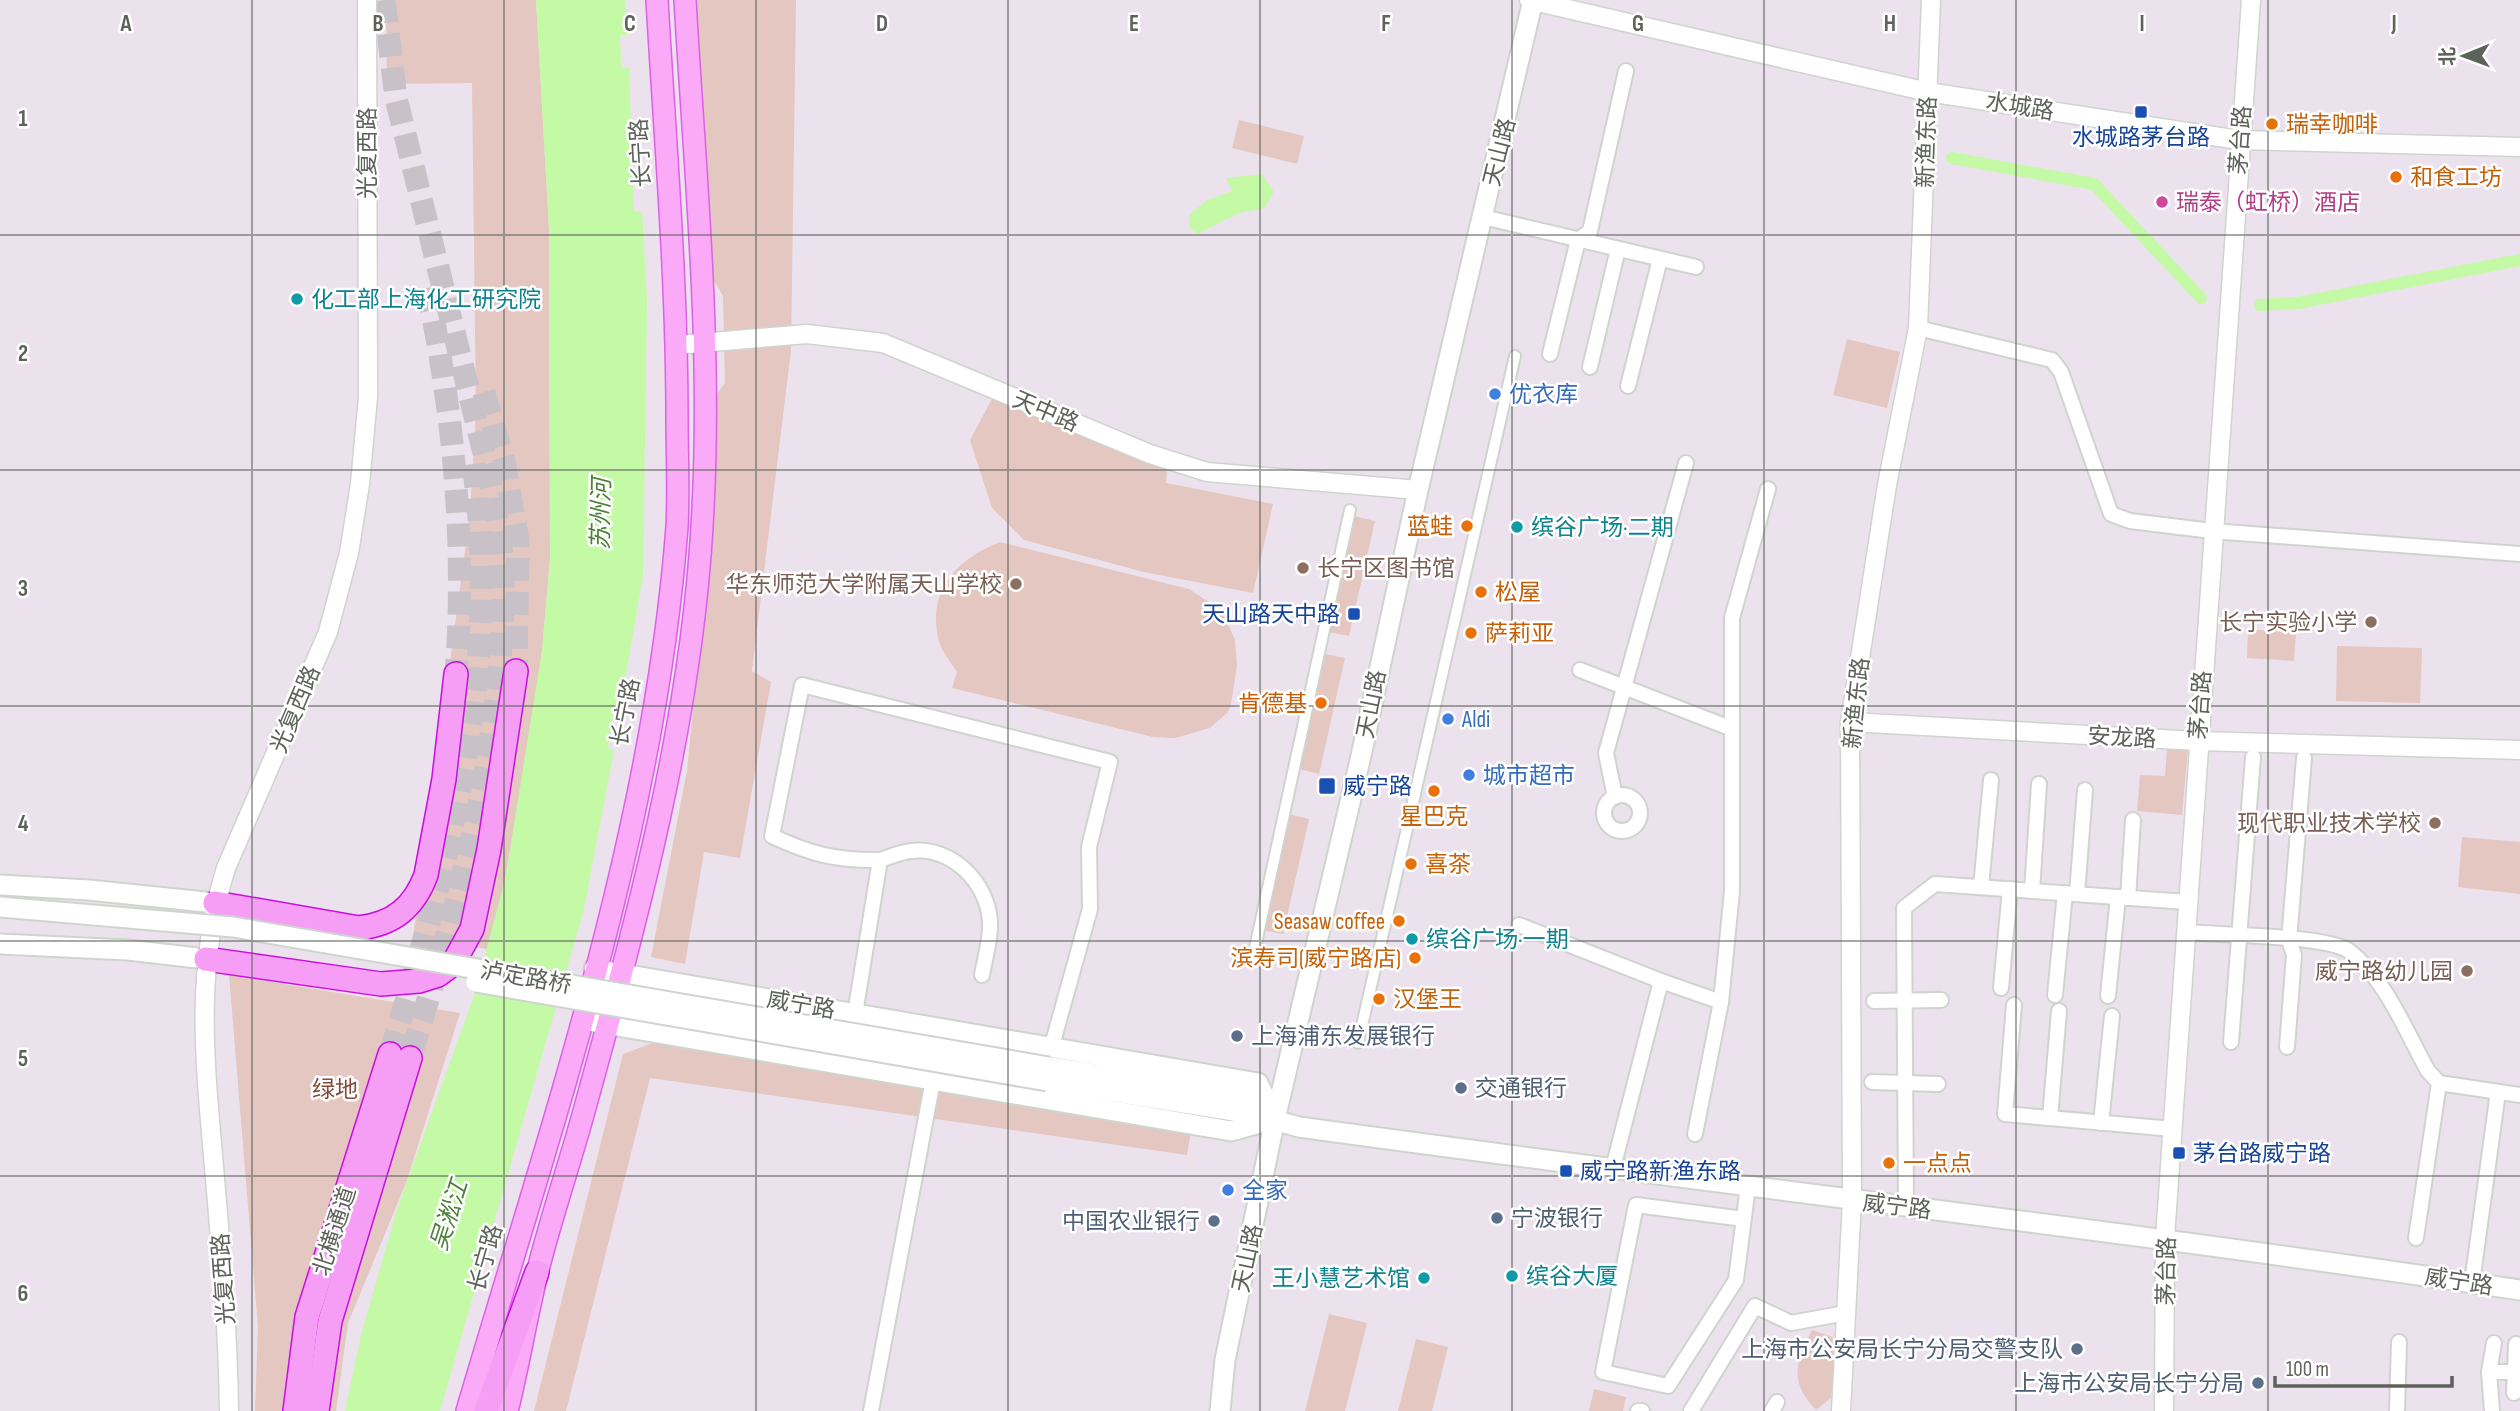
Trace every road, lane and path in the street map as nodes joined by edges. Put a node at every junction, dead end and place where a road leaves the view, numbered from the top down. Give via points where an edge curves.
1 (367, 0) edge
2 (657, 0) edge
3 (685, 0) edge
4 (1532, 0) edge
5 (1931, 0) edge
6 (2251, 0) edge
7 (1626, 71) dead end
8 (1928, 92) junction
9 (2239, 140) junction
10 (2520, 147) edge
11 (1483, 217) junction
12 (1578, 240) junction
13 (1618, 249) junction
14 (1660, 259) junction
15 (1696, 267) dead end
16 (1918, 328) junction
17 (706, 342) junction
18 (677, 345) junction
19 (1550, 354) dead end
20 (1515, 356) dead end
21 (1590, 367) dead end
22 (1628, 386) dead end
23 (1686, 463) dead end
24 (1768, 489) dead end
25 (1418, 490) junction
26 (1350, 510) dead end
27 (2212, 531) junction
28 (2520, 554) edge
29 (1580, 670) dead end
30 (516, 671) tunnel mouth
31 (456, 674) tunnel mouth
32 (1626, 688) junction
33 (1850, 722) junction
34 (1730, 728) junction
35 (2198, 741) junction
36 (2520, 750) edge
37 (2253, 757) dead end
38 (2304, 758) dead end
39 (1991, 780) dead end
40 (2039, 784) dead end
41 (2085, 790) dead end
42 (1615, 797) dead end
43 (2133, 820) dead end
44 (880, 860) junction
45 (0, 886) edge
46 (1981, 887) junction
47 (2010, 889) junction
48 (2032, 891) junction
49 (2071, 894) junction
50 (2123, 898) junction
51 (2187, 902) junction
52 (215, 903) junction
53 (0, 907) edge
54 (0, 921) edge
55 (1519, 925) dead end
56 (2185, 932) junction
57 (2239, 936) junction
58 (2289, 940) junction
59 (0, 944) edge
60 (1253, 957) dead end
61 (206, 959) junction
62 (594, 969) junction
63 (621, 974) junction
64 (982, 975) dead end
65 (1661, 981) junction
66 (2001, 988) dead end
67 (2055, 995) dead end
68 (2108, 996) dead end
69 (1941, 1000) dead end
70 (1874, 1001) dead end
71 (1905, 1001) junction
72 (1721, 1002) junction
73 (2014, 1005) dead end
74 (2059, 1012) dead end
75 (855, 1014) junction
76 (2112, 1016) dead end
77 (582, 1020) junction
78 (607, 1024) junction
79 (2231, 1042) dead end
80 (1358, 1043) dead end
81 (2287, 1047) dead end
82 (1049, 1065) junction
83 (933, 1080) junction
84 (1872, 1083) dead end
85 (1905, 1083) junction
86 (2439, 1083) junction
87 (1938, 1084) dead end
88 (2498, 1092) junction
89 (2520, 1094) edge
90 (2050, 1118) junction
91 (1275, 1119) junction
92 (2101, 1123) junction
93 (2173, 1129) junction
94 (1695, 1134) dead end
95 (1613, 1168) junction
96 (1748, 1186) junction
97 (1852, 1200) junction
98 (1906, 1207) junction
99 (1744, 1219) junction
100 (2165, 1238) junction
101 (2416, 1238) dead end
102 (537, 1272) junction
103 (2472, 1283) junction
104 (2520, 1290) edge
105 (1846, 1313) junction
106 (2399, 1342) dead end
107 (2494, 1343) dead end
108 (2516, 1344) dead end
109 (2489, 1372) junction
110 (2515, 1372) junction
111 (2514, 1393) dead end
112 (229, 1411) edge
113 (295, 1411) edge
114 (317, 1411) edge
115 (467, 1411) edge
116 (486, 1411) edge
117 (507, 1411) edge
118 (872, 1411) edge
119 (1220, 1411) edge
120 (1690, 1411) edge
121 (1841, 1411) edge
122 (2164, 1411) edge
123 (2398, 1411) edge
124 (2492, 1411) edge

1 - 52 street, 光复西路 via 368,397 349,554 328,632 239,836
2 - 18 main road, 长宁路
3 - 17 main road
4 - 8 street, 水城路
4 - 11 main road, 天山路
5 - 8 street, 新渔东路
6 - 9 street, 茅台路
7 - 12 street via 1590,230
8 - 9 street, 水城路
8 - 16 street, 新渔东路
9 - 10 street, 水城路
9 - 27 street, 茅台路
11 - 12 street
11 - 25 main road, 天山路
12 - 13 street
12 - 19 street
13 - 14 street
13 - 21 street
14 - 15 street
14 - 22 street
16 - 27 street via 2052,360 2061,372 2111,514 2130,521
16 - 33 street, 新渔东路 via 1887,485
17 - 18 street, 天中路
17 - 25 street, 天中路 via 807,334 883,343 1150,454 1207,472
17 - 63 main road via 702,526 688,659 656,834
18 - 62 main road, 长宁路 via 677,524 662,655 628,832
20 - 80 street
23 - 32 street
24 - 34 street via 1732,618
25 - 91 main road, 天山路
26 - 60 street
27 - 28 street
27 - 35 street, 茅台路
29 - 32 street
30 - 61 highway via 472,929 453,964 419,981 381,984
31 - 52 highway via 444,779 427,867 420,889 404,911 382,924 359,928
32 - 34 street
32 - 42 street via 1606,753
33 - 35 street, 安龙路
33 - 97 street, 新渔东路
34 - 72 street via 1732,891
35 - 36 street, 安龙路
35 - 51 street, 茅台路
37 - 57 street
38 - 58 street
39 - 46 street
40 - 48 street
41 - 49 street
43 - 50 street
44 - 64 street via 911,851 936,853 964,868 983,891 990,923
44 - 75 street
44 - 82 street via 847,861 808,853 772,836 802,685 1110,762 1089,847 1090,909
45 - 52 main road
46 - 47 street
46 - 71 street via 1935,884 1904,908
47 - 48 street
47 - 66 street
48 - 49 street
49 - 50 street
49 - 67 street
50 - 51 street
50 - 68 street
51 - 56 street, 茅台路
52 - 61 street, 光复西路
53 - 82 main road, 泸定路桥, bridge via 233,928
54 - 82 main road, 泸定路桥, bridge via 232,941
55 - 65 street
56 - 57 street
56 - 93 street, 茅台路
57 - 58 street
57 - 79 street
58 - 81 street via 2294,955
58 - 86 street via 2325,942 2356,958 2372,974
59 - 61 main road
61 - 112 street, 光复西路 via 205,1052 225,1288
62 - 63 main road, 威宁路
62 - 77 main road, 长宁路
63 - 75 main road, 威宁路
63 - 78 main road
65 - 72 street
65 - 95 street
69 - 71 street
70 - 71 street
71 - 85 street
72 - 94 street
73 - 90 street via 2006,1114
74 - 90 street
75 - 82 main road, 威宁路
76 - 92 street
77 - 78 main road
77 - 115 main road, 长宁路
78 - 83 main road
78 - 102 main road
82 - 91 main road, 威宁路 via 1254,1099
83 - 91 main road via 1231,1131
83 - 118 street
84 - 85 street
85 - 87 street
85 - 98 street
86 - 88 street
86 - 101 street
88 - 89 street
88 - 103 street
90 - 92 street
91 - 95 main road, 威宁路 via 1308,1128
91 - 119 main road, 天山路 via 1225,1360
92 - 93 street
93 - 100 street, 茅台路
95 - 96 main road, 威宁路
96 - 97 main road, 威宁路
96 - 99 street
97 - 98 main road, 威宁路
97 - 105 street, 新渔东路
98 - 100 main road, 威宁路
99 - 99 street via 1736,1280 1668,1386 1602,1372 1636,1205
100 - 103 main road, 威宁路
100 - 122 street, 茅台路
102 - 116 highway
102 - 117 main road
103 - 104 main road, 威宁路
105 - 120 street via 1791,1323 1755,1306
105 - 121 street, 新渔东路
106 - 123 street
107 - 109 street
108 - 110 street
109 - 110 street
109 - 124 street
110 - 111 street
113 - 114 highway, 北横通道 via 301,1350 317,1284 400,1056 323,1353

